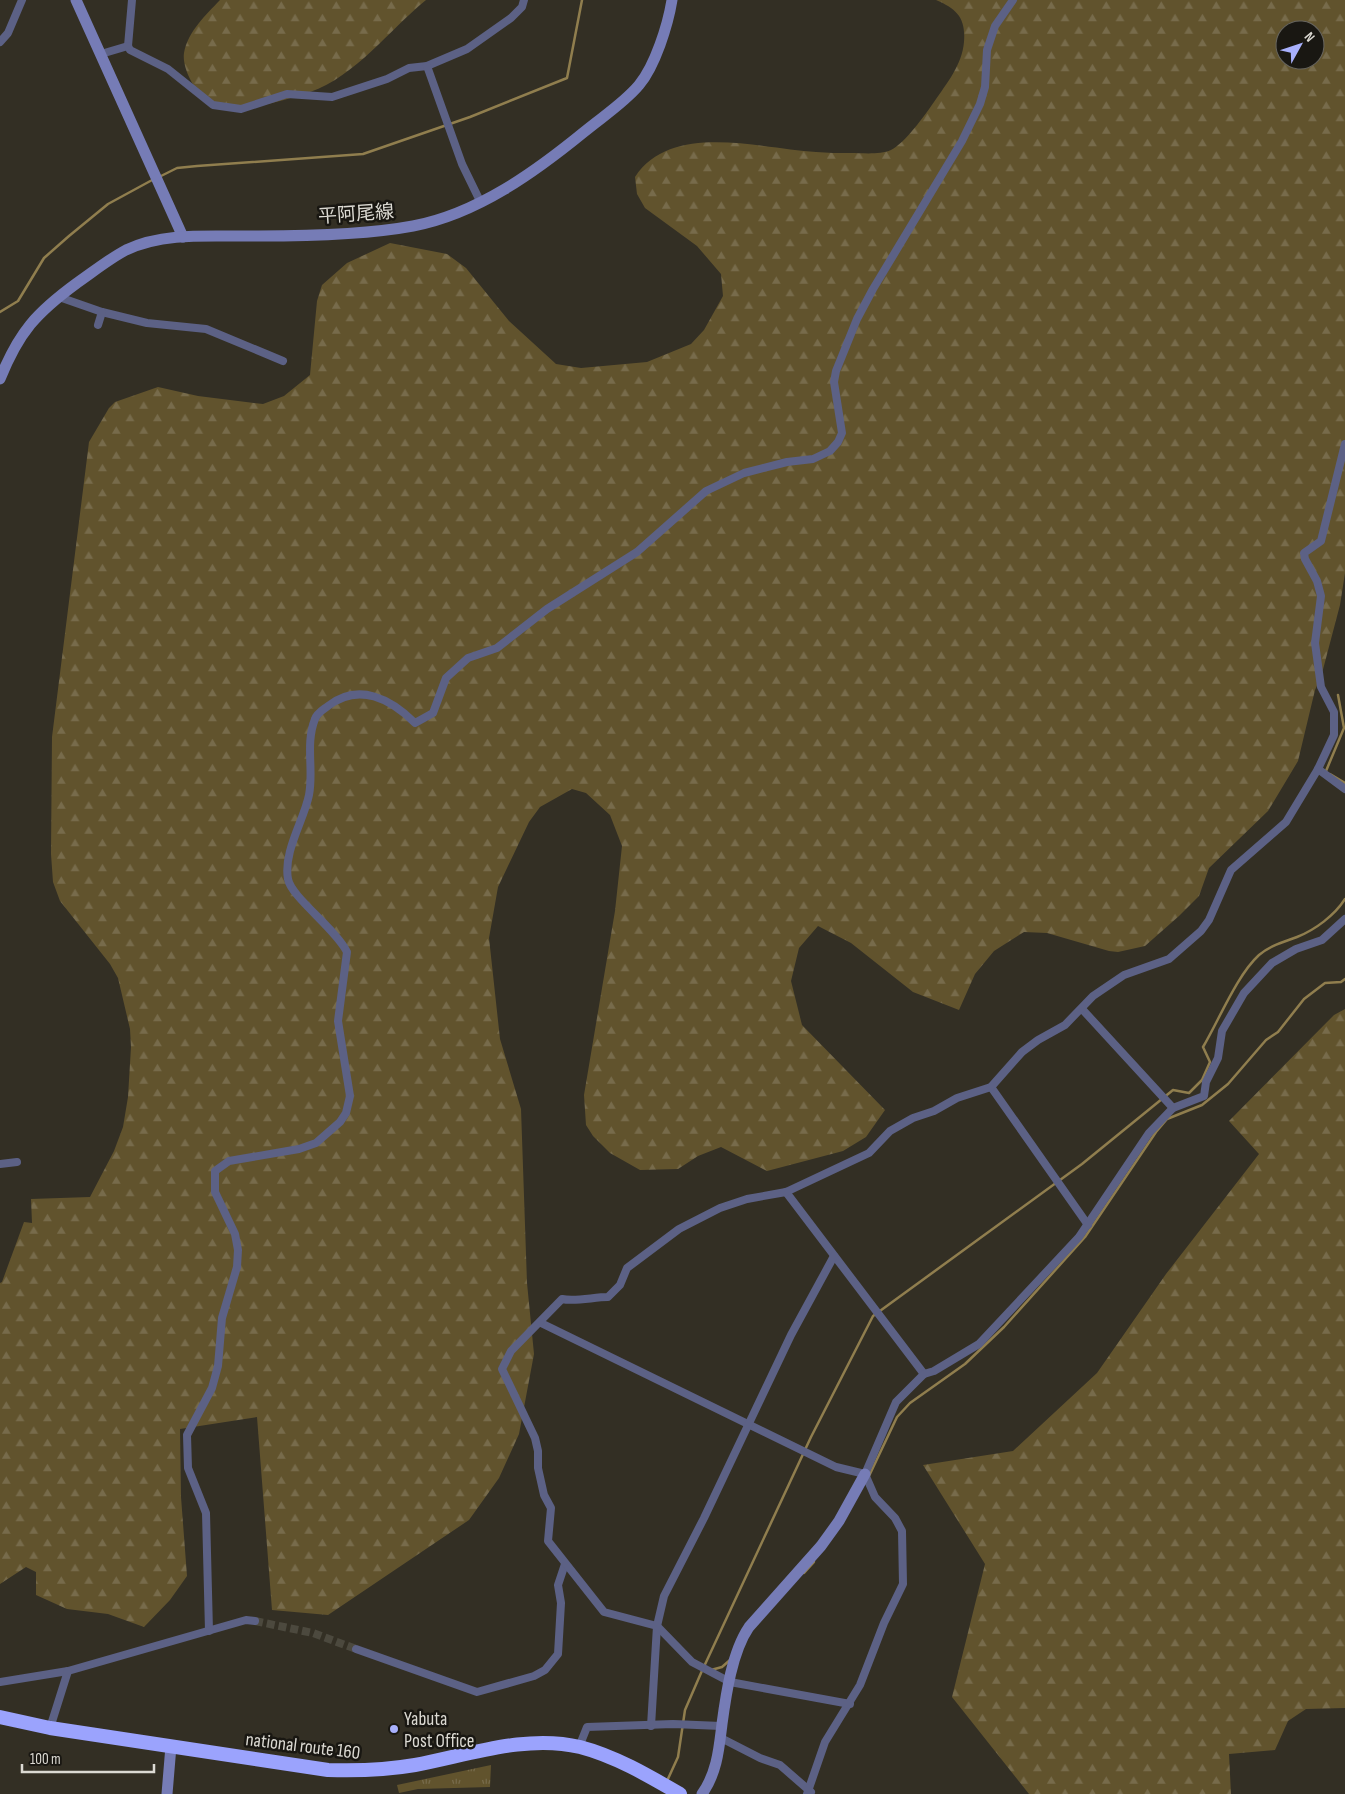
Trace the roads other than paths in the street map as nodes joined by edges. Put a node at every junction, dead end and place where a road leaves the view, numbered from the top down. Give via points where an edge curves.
1 (22, 0) edge
2 (76, 0) edge
3 (132, 0) edge
4 (524, 0) edge
5 (672, 0) edge
6 (1013, 0) edge
7 (0, 42) edge
8 (128, 46) junction
9 (101, 54) junction
10 (427, 66) junction
11 (480, 201) junction
12 (183, 237) junction
13 (59, 297) junction
14 (102, 312) junction
15 (98, 325) dead end
16 (283, 362) dead end
17 (0, 379) edge
18 (1345, 444) edge
19 (1318, 769) junction
20 (1345, 789) edge
21 (1345, 918) edge
22 (1082, 1009) junction
23 (990, 1087) junction
24 (1173, 1108) junction
25 (17, 1162) dead end
26 (0, 1164) edge
27 (786, 1192) junction
28 (1088, 1225) junction
29 (834, 1256) junction
30 (541, 1323) junction
31 (924, 1374) junction
32 (749, 1423) junction
33 (865, 1474) junction
34 (565, 1564) junction
35 (256, 1621) tunnel mouth
36 (657, 1626) junction
37 (209, 1631) junction
38 (356, 1649) tunnel mouth
39 (68, 1671) junction
40 (0, 1682) edge
41 (730, 1682) junction
42 (850, 1704) junction
43 (0, 1716) edge
44 (651, 1726) junction
45 (50, 1728) junction
46 (721, 1732) junction
47 (171, 1746) junction
48 (579, 1747) junction
49 (677, 1792) edge
50 (809, 1793) edge
51 (167, 1794) edge
52 (702, 1794) edge

1 - 7 street via 8,33
2 - 9 main road
3 - 8 street
4 - 10 street via 511,18 467,49
5 - 11 main road, 平阿尾線 via 656,54 638,86 542,166
6 - 37 street via 995,26 987,50 985,87 966,133 857,319 836,371 835,398 842,433 830,451 813,459 744,473 706,491 637,552 547,609 497,648 468,658 446,678 432,713 415,723 399,707 368,693 337,699 315,718 309,754 309,795 295,835 288,879 290,888 315,912 347,952 338,1021 350,1096 340,1122 316,1143 299,1149 229,1160 214,1171 215,1192 235,1234 238,1250 237,1267 222,1318 218,1366 212,1388 187,1435 188,1468 206,1513 208,1527
8 - 9 street
8 - 10 street via 168,69 213,105 241,109 286,94 332,96 387,79 409,68
9 - 12 main road
10 - 11 street via 462,164
11 - 12 main road, 平阿尾線 via 461,212 436,220 387,230
12 - 13 main road, 平阿尾線 via 126,250
13 - 14 street
13 - 17 main road, 平阿尾線 via 34,318 16,342
14 - 15 street
14 - 16 street via 147,323 206,328
18 - 19 street via 1321,541 1304,553 1321,596 1316,643 1320,686 1334,712 1334,736
19 - 20 street
19 - 22 street via 1286,822 1231,870 1201,931 1169,959 1124,975 1093,996
21 - 24 street via 1322,940 1296,949 1272,963 1244,993 1222,1031 1218,1058 1206,1082 1204,1096
22 - 23 street via 1066,1025 1022,1052
22 - 24 street
23 - 27 street via 913,1118 890,1131 870,1153
23 - 28 street
24 - 28 street via 1149,1133
25 - 26 street
27 - 29 street
27 - 30 street via 746,1199 679,1229 627,1268 620,1285 608,1296 562,1300
28 - 31 street via 979,1344
29 - 31 street
29 - 32 street
30 - 32 street
30 - 34 street via 511,1351 502,1369 535,1438 542,1486 551,1508 548,1541
31 - 33 street via 896,1402
32 - 33 street via 836,1467
32 - 36 street via 664,1596
33 - 41 main road via 821,1546 745,1632
33 - 42 street via 876,1497 902,1531 903,1584
34 - 36 street via 604,1612
34 - 38 street via 558,1585 561,1603 558,1654 545,1670 534,1676 477,1692
35 - 37 street via 246,1620
36 - 41 street via 692,1662
36 - 44 street
37 - 39 street
39 - 40 street
39 - 45 street
41 - 42 street
41 - 46 main road
42 - 50 street via 832,1728 810,1780
43 - 45 highway, national route 160
44 - 46 street via 702,1724
44 - 48 street via 586,1727
45 - 47 highway, national route 160
46 - 50 street via 760,1758 780,1765
46 - 52 main road via 713,1776
47 - 48 highway, national route 160 via 328,1770 370,1771 501,1746 548,1744
47 - 51 main road
48 - 49 highway, national route 160

